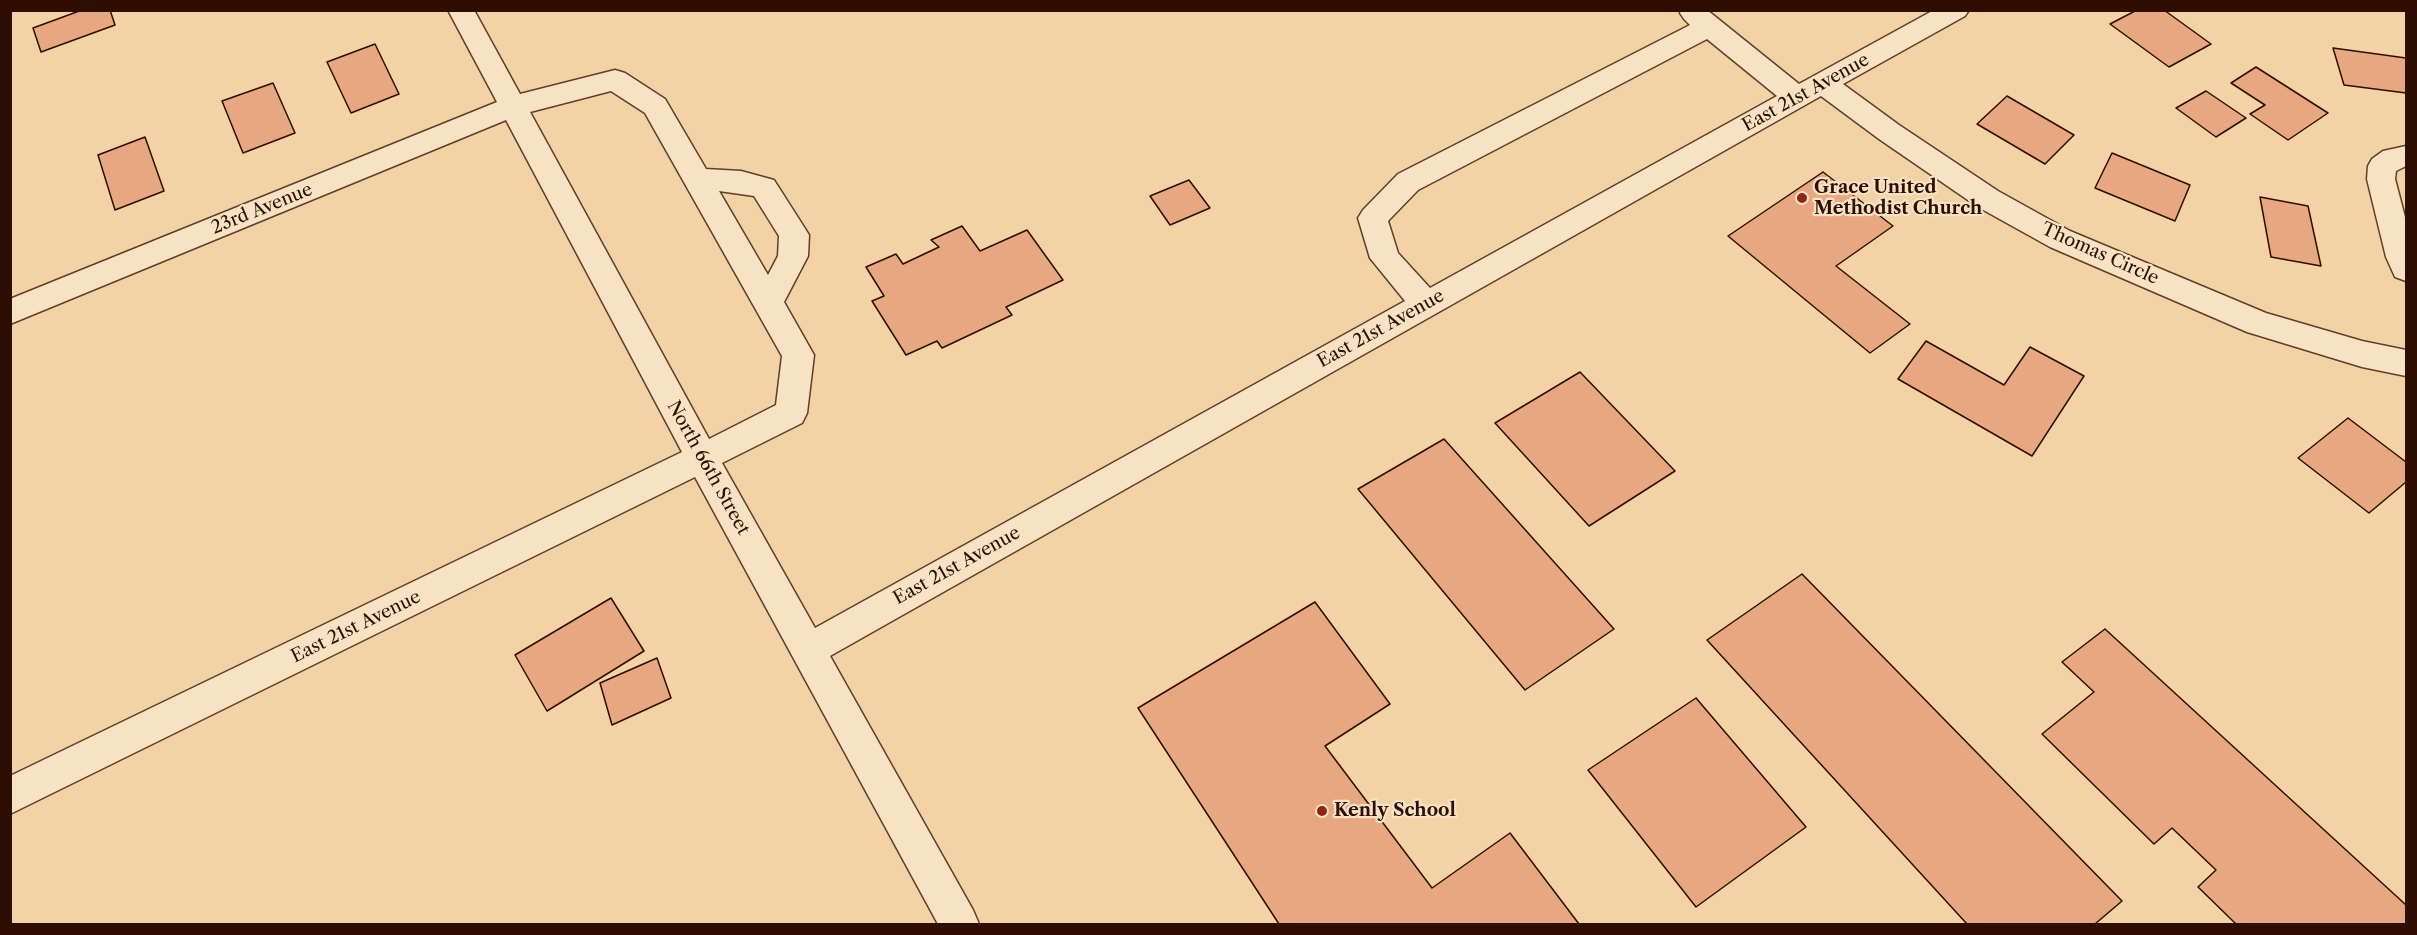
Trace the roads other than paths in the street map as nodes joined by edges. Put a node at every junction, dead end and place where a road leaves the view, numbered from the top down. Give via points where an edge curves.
1 (460, 10) edge
2 (1956, 10) edge
3 (1700, 18) edge
4 (1810, 90) junction
5 (514, 106) junction
6 (2406, 156) edge
7 (697, 179) junction
8 (2406, 269) edge
9 (768, 303) junction
10 (1426, 304) junction
11 (10, 312) edge
12 (2406, 363) edge
13 (702, 458) junction
14 (808, 650) junction
15 (10, 796) edge
16 (958, 924) edge

1 - 5 street, North 66th Street
2 - 4 street, East 21st Avenue
3 - 4 street, Thomas Circle
3 - 10 street via 1408,182 1373,218 1385,258
4 - 10 street, East 21st Avenue
4 - 12 street, Thomas Circle via 1888,132 1988,199 2060,239 2258,323
5 - 7 street, 23rd Avenue via 615,80 655,106
5 - 11 street, 23rd Avenue
5 - 13 street, North 66th Street
6 - 8 street via 2393,158 2382,166 2380,179
7 - 9 street, 23rd Avenue
7 - 9 street via 764,188 794,235 793,256
9 - 13 street, East 21st Avenue via 798,355 791,413
10 - 14 street, East 21st Avenue
13 - 14 street, North 66th Street
13 - 15 street, East 21st Avenue
14 - 16 street, North 66th Street

